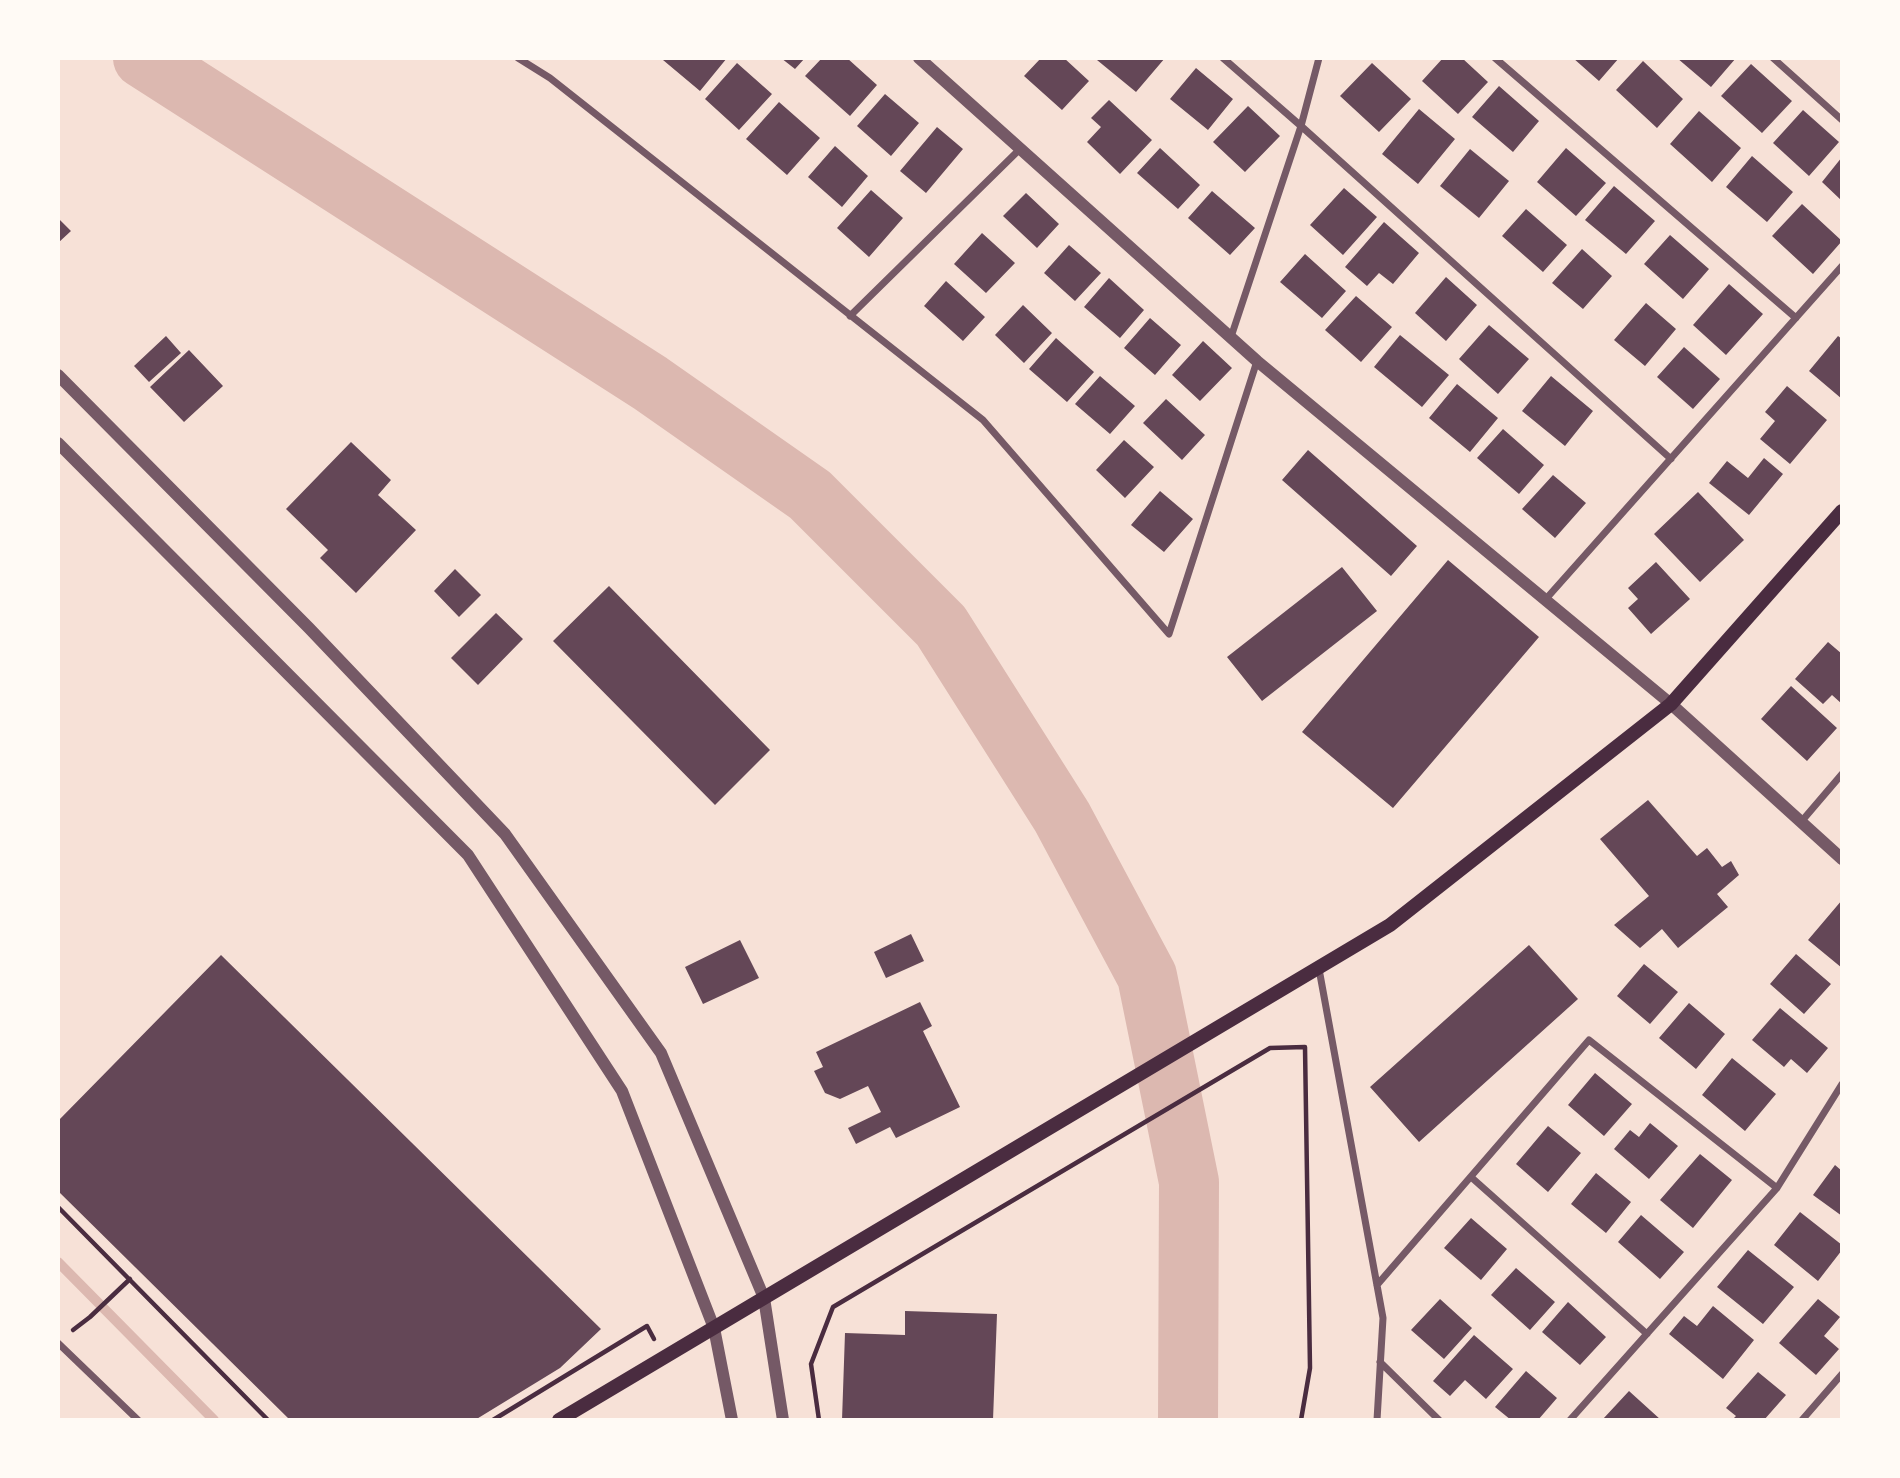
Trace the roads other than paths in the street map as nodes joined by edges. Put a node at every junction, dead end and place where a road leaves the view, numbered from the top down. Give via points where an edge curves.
1 (518, 58) edge
2 (919, 58) edge
3 (1223, 58) edge
4 (1319, 58) edge
5 (1495, 58) edge
6 (1773, 58) edge
7 (1842, 120) edge
8 (1301, 126) junction
9 (1020, 149) junction
10 (1842, 266) edge
11 (850, 316) junction
12 (1796, 318) junction
13 (1230, 337) junction
14 (1257, 361) junction
15 (58, 375) edge
16 (58, 443) edge
17 (1671, 459) junction
18 (1842, 511) edge
19 (1545, 600) junction
20 (1671, 704) junction
21 (1842, 774) edge
22 (1801, 822) junction
23 (1842, 859) edge
24 (1319, 968) junction
25 (1842, 1084) edge
26 (1471, 1177) junction
27 (1777, 1188) junction
28 (1377, 1285) junction
29 (764, 1298) junction
30 (714, 1328) junction
31 (1647, 1334) junction
32 (58, 1343) edge
33 (1380, 1362) junction
34 (1842, 1374) edge
35 (138, 1420) edge
36 (559, 1420) edge
37 (732, 1420) edge
38 (783, 1420) edge
39 (1377, 1420) edge
40 (1439, 1420) edge
41 (1570, 1420) edge
42 (1802, 1420) edge

1 - 11 street via 550,78
2 - 9 street
3 - 8 street
4 - 8 street
5 - 12 street
6 - 7 street
8 - 13 street
8 - 17 street
9 - 11 street
9 - 13 street
10 - 12 street
11 - 14 street via 983,420 1169,634
12 - 17 street
13 - 14 street
14 - 19 street
15 - 29 street via 505,834 661,1053
16 - 30 street via 468,855 622,1091
17 - 19 street
18 - 20 main road
19 - 20 street
20 - 22 street
20 - 24 main road via 1390,925
21 - 22 street
22 - 23 street
24 - 28 street
24 - 29 main road
25 - 27 street
26 - 27 street via 1589,1040
26 - 28 street
26 - 31 street
27 - 31 street
28 - 33 street via 1383,1318
29 - 30 main road
29 - 38 street
30 - 36 main road
30 - 37 street
31 - 41 street
32 - 35 street
33 - 39 street
33 - 40 street
34 - 42 street

